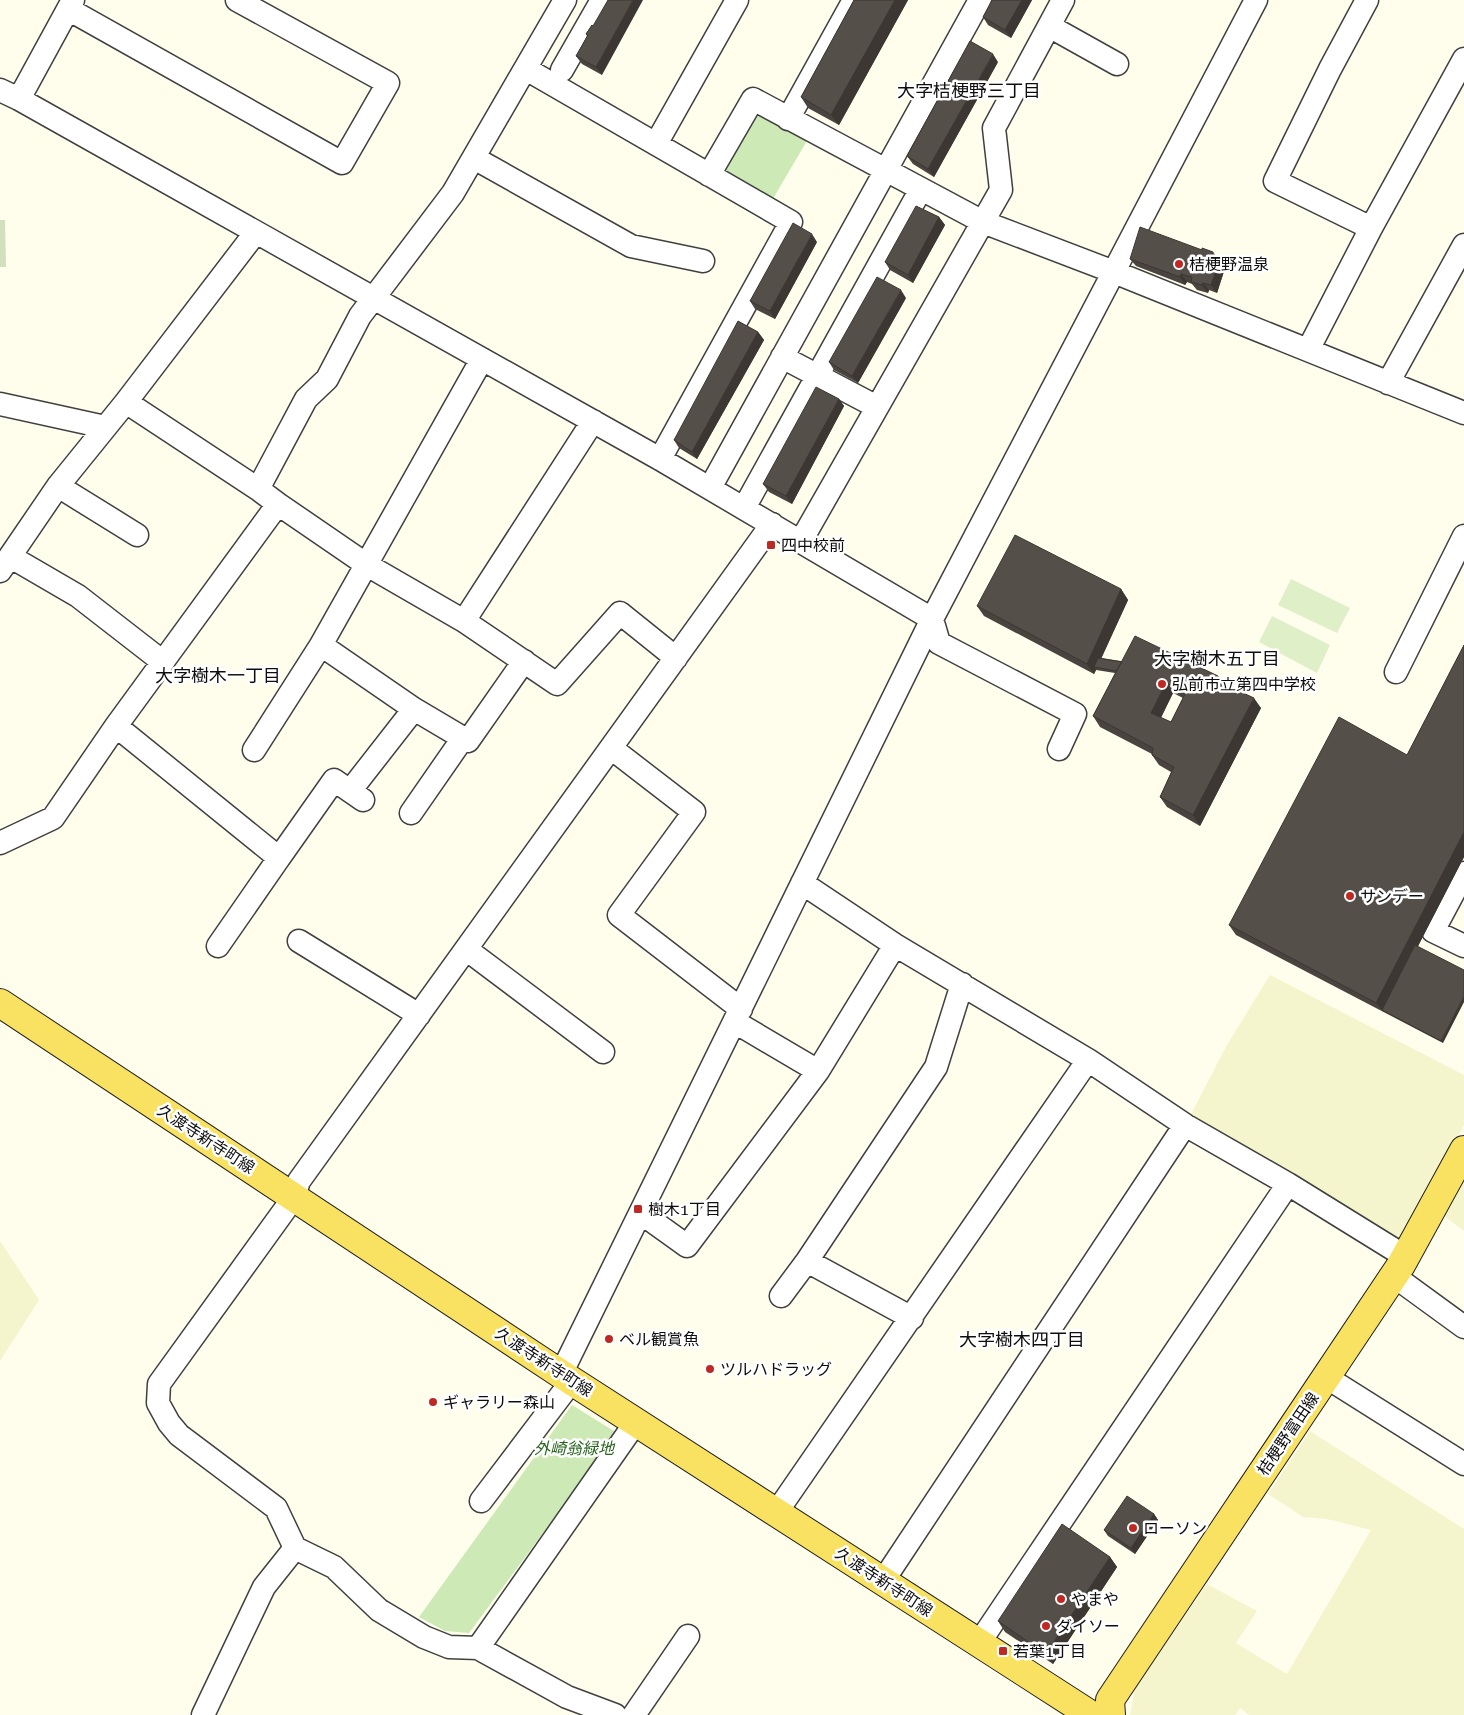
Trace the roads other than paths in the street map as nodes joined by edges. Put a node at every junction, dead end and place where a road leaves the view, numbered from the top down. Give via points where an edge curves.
1 (238, 0) edge
2 (565, 0) edge
3 (602, 0) edge
4 (737, 0) edge
5 (854, 0) edge
6 (980, 0) edge
7 (1063, 0) edge
8 (1256, 0) edge
9 (1367, 0) edge
10 (70, 4) edge
11 (1049, 26) junction
12 (1464, 59) edge
13 (1117, 64) dead end
14 (526, 69) junction
15 (562, 70) dead end
16 (10, 95) edge
17 (788, 119) junction
18 (656, 144) junction
19 (474, 158) junction
20 (885, 170) junction
21 (709, 175) junction
22 (921, 189) junction
23 (983, 222) junction
24 (1371, 228) junction
25 (256, 232) junction
26 (1464, 244) edge
27 (703, 261) dead end
28 (1114, 272) junction
29 (374, 298) junction
30 (1308, 350) junction
31 (782, 357) junction
32 (482, 359) junction
33 (817, 375) junction
34 (1388, 383) junction
35 (126, 402) junction
36 (0, 404) edge
37 (877, 407) junction
38 (1464, 414) edge
39 (593, 421) junction
40 (106, 427) junction
41 (660, 459) junction
42 (58, 486) junction
43 (710, 488) junction
44 (258, 489) junction
45 (278, 504) junction
46 (744, 508) junction
47 (772, 524) junction
48 (136, 535) dead end
49 (1464, 536) edge
50 (801, 542) junction
51 (6, 564) edge
52 (367, 565) junction
53 (932, 619) junction
54 (464, 621) junction
55 (321, 645) junction
56 (676, 658) junction
57 (524, 661) junction
58 (163, 662) junction
59 (1396, 672) dead end
60 (414, 709) junction
61 (116, 726) junction
62 (463, 738) junction
63 (611, 748) junction
64 (1059, 749) dead end
65 (254, 750) dead end
66 (411, 813) dead end
67 (0, 843) edge
68 (279, 858) junction
69 (1464, 873) edge
70 (802, 883) junction
71 (299, 941) dead end
72 (896, 945) junction
73 (218, 946) dead end
74 (1464, 946) edge
75 (466, 949) junction
76 (962, 984) junction
77 (0, 1003) edge
78 (419, 1015) junction
79 (738, 1015) junction
80 (603, 1052) dead end
81 (1088, 1060) junction
82 (818, 1071) junction
83 (1185, 1125) junction
84 (1464, 1150) edge
85 (1288, 1184) junction
86 (294, 1198) junction
87 (640, 1213) junction
88 (807, 1261) junction
89 (1400, 1266) junction
90 (781, 1296) dead end
91 (912, 1318) junction
92 (1464, 1327) edge
93 (566, 1377) junction
94 (1326, 1377) junction
95 (636, 1422) junction
96 (1464, 1464) edge
97 (481, 1501) dead end
98 (776, 1513) junction
99 (295, 1548) junction
100 (882, 1581) junction
101 (688, 1636) dead end
102 (979, 1643) junction
103 (478, 1648) junction
104 (202, 1715) edge
105 (615, 1715) edge
106 (634, 1715) edge
107 (1091, 1715) edge
108 (1111, 1715) edge

1 - 10 street via 388,83 342,163
2 - 14 street
3 - 15 street
4 - 18 street
5 - 17 street
6 - 20 street
7 - 11 street
8 - 28 street
9 - 24 street via 1275,181
10 - 16 street
11 - 13 street
11 - 23 street via 994,128 1001,190
12 - 24 street
14 - 18 street
14 - 19 street
16 - 25 street
17 - 20 street
17 - 21 street via 753,99
18 - 21 street
19 - 27 street via 630,246
19 - 29 street via 453,193
20 - 22 street
20 - 31 street
21 - 41 street via 791,222
22 - 23 street
22 - 33 street
23 - 28 street
23 - 37 street
24 - 30 street
25 - 29 street
25 - 35 street
26 - 34 street
28 - 30 street
28 - 53 street
29 - 32 street
29 - 44 street via 360,316 328,379 306,399
30 - 34 street
31 - 33 street
31 - 43 street
32 - 39 street
32 - 52 street
33 - 37 street
33 - 46 street
34 - 38 street
35 - 40 street
35 - 44 street
36 - 40 street
37 - 50 street
39 - 41 street
39 - 54 street
40 - 42 street
41 - 43 street
42 - 48 street
42 - 51 street
43 - 46 street
44 - 45 street
45 - 52 street
45 - 58 street
46 - 47 street
47 - 50 street
47 - 56 street
49 - 59 street
50 - 53 street
51 - 58 street via 78,596
52 - 54 street
52 - 55 street
53 - 64 street via 939,643 1076,714
53 - 70 street
54 - 57 street
55 - 60 street
55 - 65 street
56 - 57 street via 620,613 557,684
56 - 63 street
57 - 62 street via 468,741
58 - 61 street
60 - 62 street
60 - 68 street via 356,796 334,780
61 - 67 street via 53,818
61 - 68 street
62 - 66 street
63 - 75 street
63 - 79 street via 694,812 619,915
68 - 73 street
69 - 74 street via 1433,931
70 - 72 street
70 - 79 street
71 - 78 street
72 - 76 street
72 - 82 street
75 - 78 street
75 - 80 street
76 - 81 street
76 - 88 street via 936,1067
77 - 86 main road, 久渡寺新寺町線
78 - 86 street via 299,1181
79 - 82 street
79 - 87 street
81 - 83 street
81 - 91 street
82 - 87 street via 687,1246
83 - 85 street
83 - 100 street
84 - 89 main road, 桔梗野富田線
85 - 89 street
85 - 102 street
86 - 93 main road, 久渡寺新寺町線
86 - 99 street via 159,1384 158,1403 168,1424 179,1435 276,1508
87 - 93 street
88 - 90 street
88 - 91 street
89 - 92 street
89 - 94 main road, 桔梗野富田線
91 - 98 street
93 - 95 main road, 久渡寺新寺町線
93 - 97 street via 565,1390
94 - 96 street
94 - 108 main road, 桔梗野富田線 via 1110,1700
95 - 98 main road, 久渡寺新寺町線
95 - 103 street
98 - 100 main road, 久渡寺新寺町線
99 - 103 street via 334,1566 379,1610 424,1637 450,1647
99 - 104 street via 264,1586
100 - 102 main road, 久渡寺新寺町線
101 - 106 street
102 - 107 main road, 久渡寺新寺町線
103 - 105 street via 567,1697

